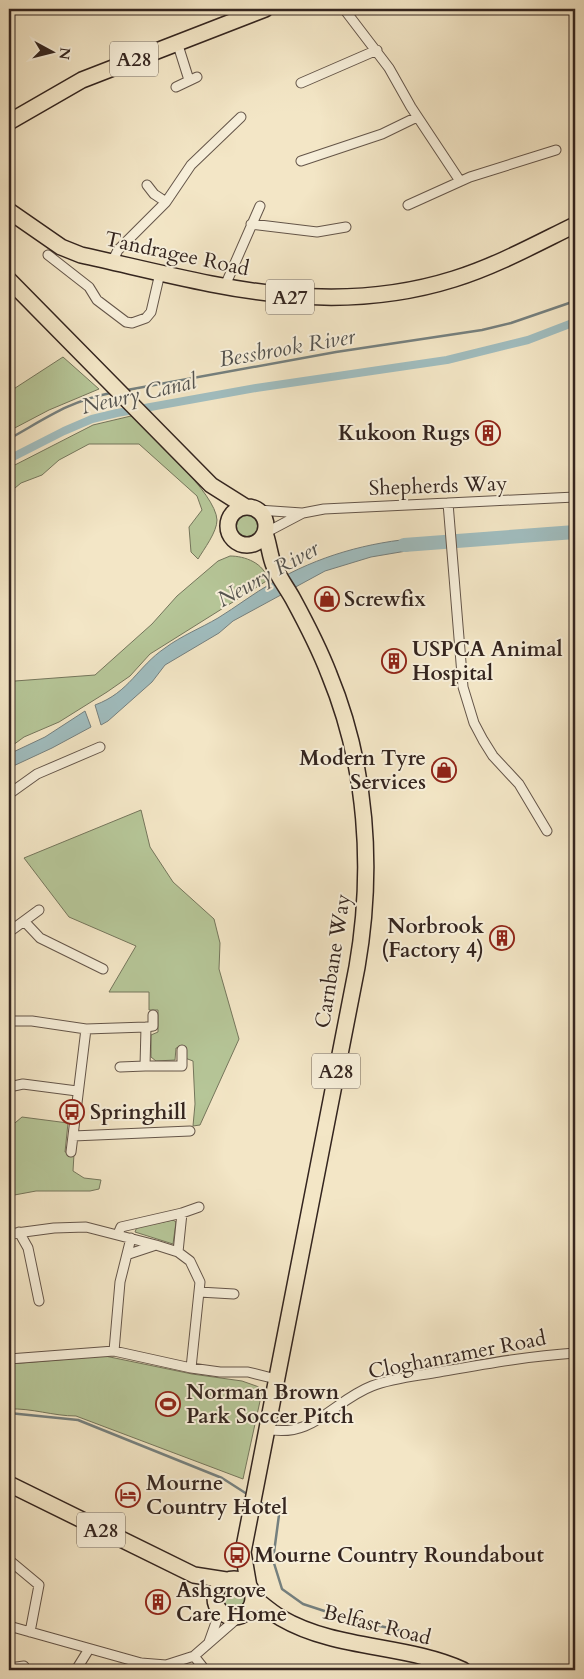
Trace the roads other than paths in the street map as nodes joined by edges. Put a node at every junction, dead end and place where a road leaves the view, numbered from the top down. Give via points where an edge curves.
1 (265, 9) edge
2 (344, 9) edge
3 (177, 42) junction
4 (377, 50) junction
5 (301, 83) dead end
6 (176, 87) dead end
7 (241, 117) dead end
8 (417, 117) junction
9 (9, 122) edge
10 (556, 150) dead end
11 (301, 161) dead end
12 (460, 181) junction
13 (147, 185) dead end
14 (166, 202) junction
15 (408, 205) dead end
16 (260, 206) dead end
17 (9, 211) edge
18 (251, 224) junction
19 (575, 225) edge
20 (346, 227) dead end
21 (48, 255) dead end
22 (112, 262) junction
23 (160, 273) junction
24 (9, 280) edge
25 (224, 288) junction
26 (211, 485) junction
27 (575, 496) edge
28 (448, 503) junction
29 (252, 508) junction
30 (302, 513) junction
31 (228, 520) junction
32 (266, 533) junction
33 (246, 546) junction
34 (275, 569) junction
35 (100, 747) dead end
36 (9, 794) edge
37 (547, 831) dead end
38 (39, 910) dead end
39 (24, 921) junction
40 (9, 932) edge
41 (103, 970) dead end
42 (153, 1015) dead end
43 (9, 1021) edge
44 (146, 1027) junction
45 (86, 1029) junction
46 (182, 1050) dead end
47 (145, 1066) junction
48 (120, 1067) dead end
49 (9, 1087) edge
50 (77, 1091) junction
51 (190, 1131) dead end
52 (73, 1136) junction
53 (71, 1152) dead end
54 (198, 1207) dead end
55 (182, 1213) junction
56 (19, 1232) junction
57 (9, 1234) edge
58 (118, 1234) junction
59 (131, 1238) junction
60 (156, 1245) junction
61 (178, 1252) junction
62 (129, 1254) junction
63 (199, 1292) junction
64 (234, 1294) dead end
65 (39, 1301) dead end
66 (114, 1351) junction
67 (575, 1353) edge
68 (9, 1359) edge
69 (191, 1368) junction
70 (276, 1379) junction
71 (267, 1429) junction
72 (9, 1484) edge
73 (243, 1552) junction
74 (9, 1560) edge
75 (194, 1575) junction
76 (226, 1580) junction
77 (251, 1592) junction
78 (218, 1606) junction
79 (243, 1614) junction
80 (281, 1618) junction
81 (9, 1626) edge
82 (30, 1632) junction
83 (209, 1642) junction
84 (88, 1649) junction
85 (194, 1656) junction
86 (24, 1665) edge
87 (9, 1668) edge
88 (76, 1670) edge
89 (205, 1670) edge
90 (463, 1670) edge

1 - 3 highway, A28
2 - 4 street
3 - 6 street via 193,78
3 - 9 highway, A28 via 82,80
4 - 5 street
4 - 8 street
7 - 14 street via 192,164
8 - 11 street via 382,134
8 - 12 street
10 - 12 street
12 - 15 street
13 - 14 street
14 - 22 street via 118,250
16 - 18 street
17 - 22 highway, Tandragee Road / A27 via 61,247
18 - 20 street via 317,232
18 - 25 street
19 - 25 highway, Tandragee Road / A27 via 485,268 433,285 398,292 314,298
21 - 23 street via 79,278 98,300 126,322 140,322 151,312
22 - 23 highway, Tandragee Road / A27
23 - 25 highway, Tandragee Road / A27
24 - 26 highway
26 - 29 highway
26 - 31 highway
27 - 28 street, Shepherds Way
28 - 30 street, Shepherds Way via 349,506
28 - 37 street via 463,687 468,706 493,756 519,784
29 - 30 street, Shepherds Way
29 - 31 highway via 235,511
29 - 32 highway via 266,523
30 - 32 street, Shepherds Way
31 - 33 highway via 231,537
32 - 33 highway via 258,542
32 - 34 highway
33 - 34 highway
34 - 70 highway, Carnbane Way / A28 via 330,676 349,734 364,817 366,883 358,958
35 - 36 street via 37,774
38 - 39 street
39 - 40 street
39 - 41 street via 40,938
42 - 44 street via 153,1026
43 - 45 street
44 - 45 street
44 - 47 street
45 - 50 street
46 - 47 street via 182,1066
47 - 48 street
49 - 50 street via 23,1084
50 - 52 street
51 - 52 street
52 - 53 street
54 - 55 street
55 - 58 street via 121,1227
55 - 61 street
56 - 57 street
56 - 58 street via 86,1227
56 - 65 street via 28,1248
58 - 59 street
59 - 60 street
59 - 62 street
60 - 61 street
60 - 62 street
61 - 63 street via 190,1261 197,1272
62 - 66 street via 120,1282
63 - 64 street
63 - 69 street
66 - 68 street
66 - 69 street
67 - 71 street, Cloghanramer Road via 524,1357 398,1379 358,1392 307,1427 283,1431
69 - 70 street via 248,1372
70 - 71 highway, Carnbane Way / A28
71 - 73 highway, Carnbane Way / A28
72 - 75 highway, A28
73 - 76 highway
73 - 77 highway
74 - 82 street via 39,1585
75 - 76 highway, A28
75 - 78 highway, A28
76 - 77 highway, A28 via 238,1579
76 - 78 highway via 216,1591
77 - 79 highway via 250,1608
77 - 80 highway, Belfast Road / A28
78 - 79 highway, A28 via 231,1617
78 - 83 street
79 - 80 highway, Belfast Road / A28
79 - 83 street
80 - 90 highway, Belfast Road / A28 via 306,1629
81 - 82 street
82 - 84 street
83 - 85 street
84 - 85 street via 150,1665 176,1664
84 - 88 street
85 - 89 street
86 - 87 street

